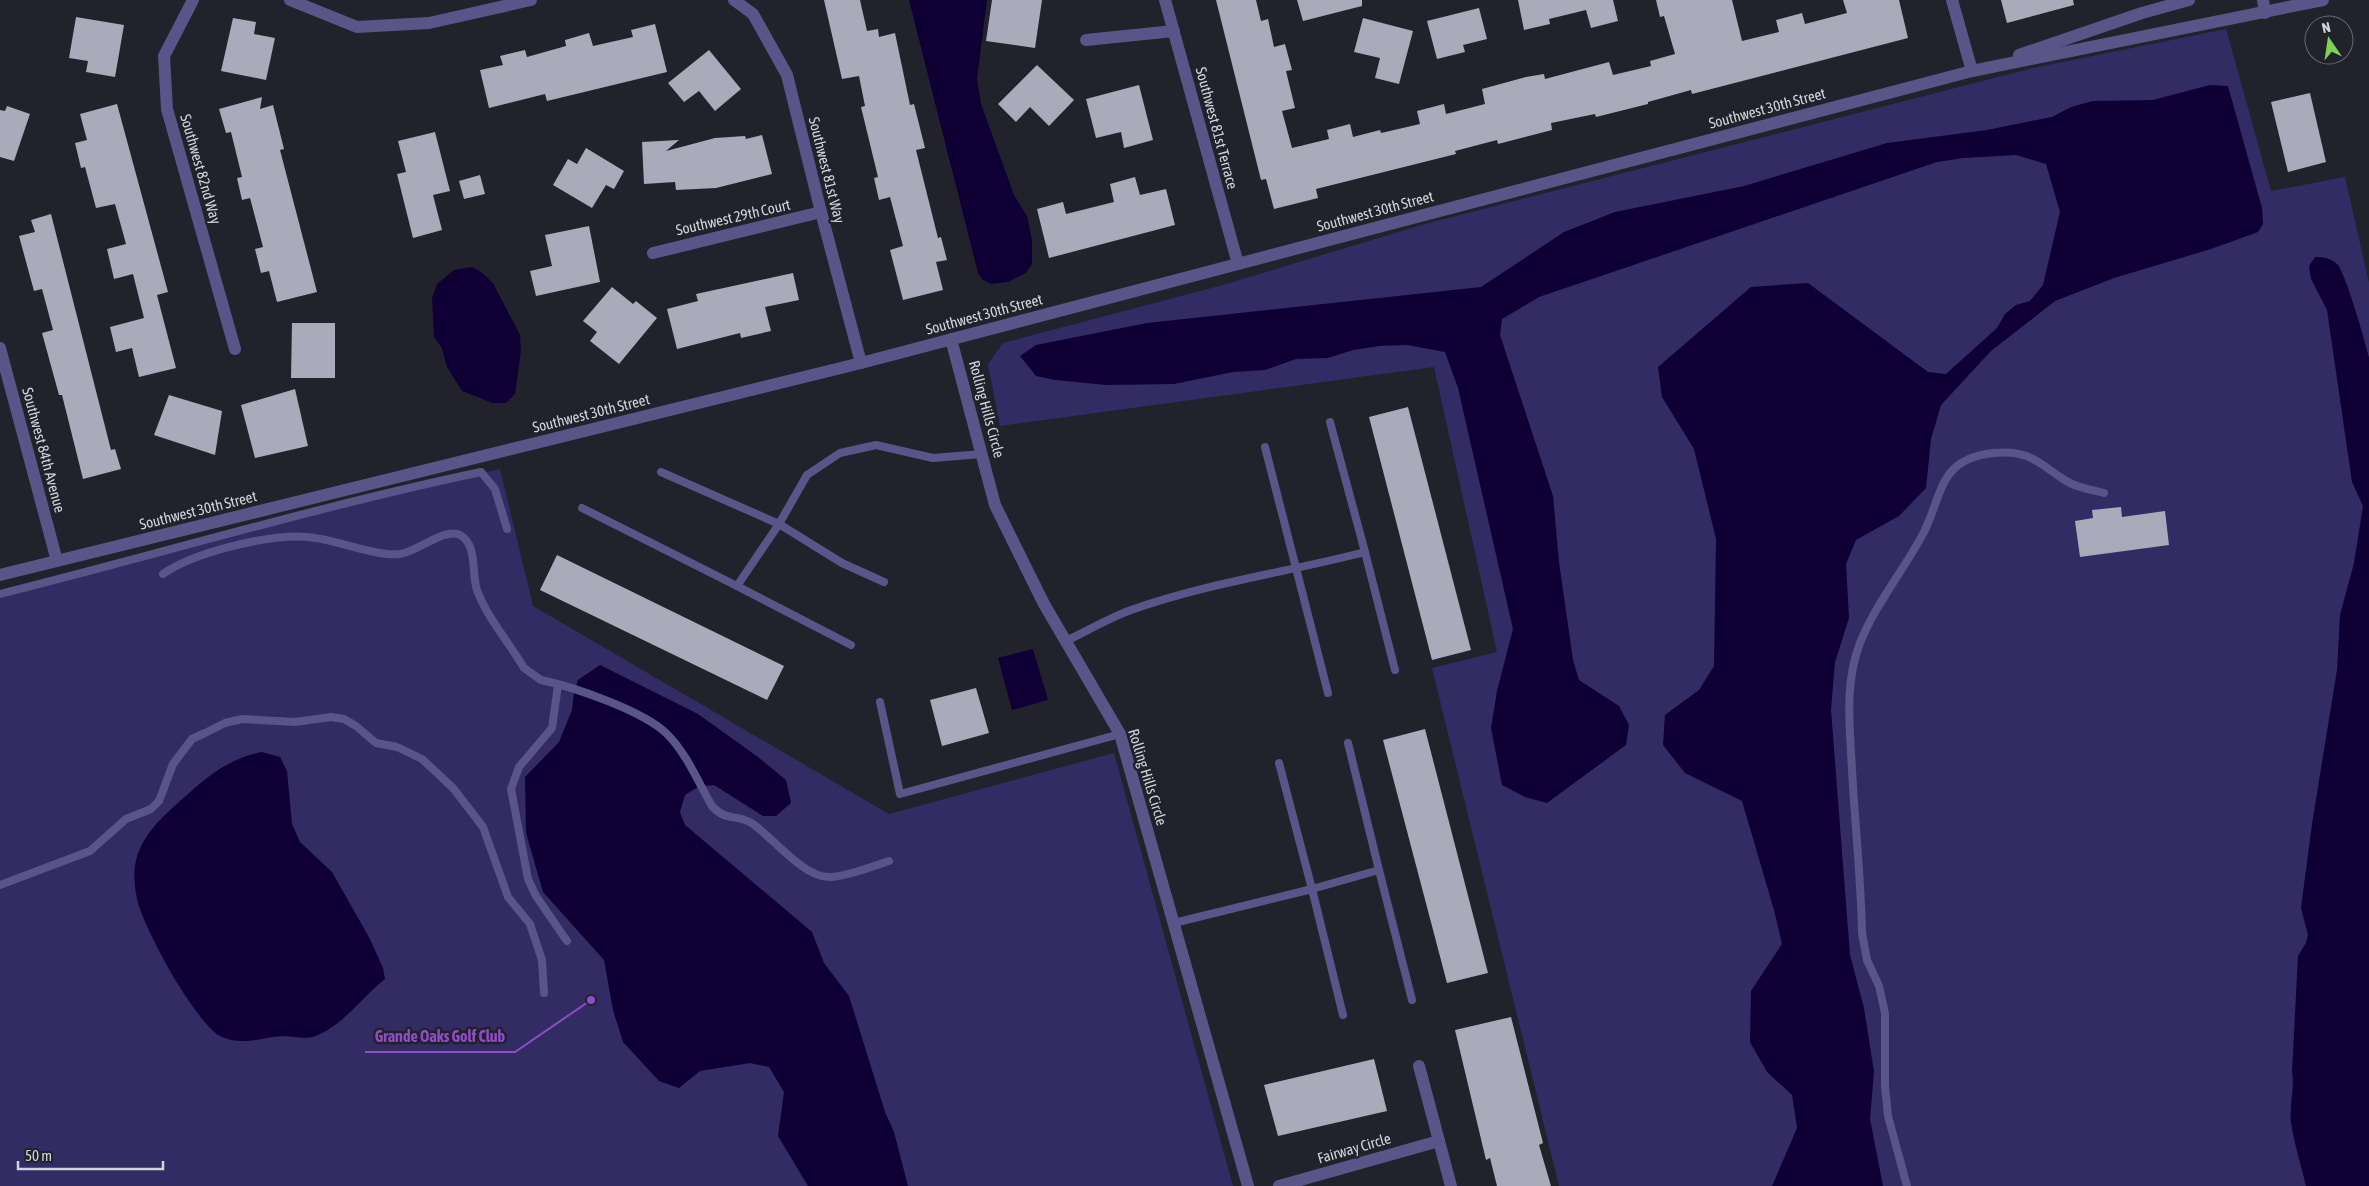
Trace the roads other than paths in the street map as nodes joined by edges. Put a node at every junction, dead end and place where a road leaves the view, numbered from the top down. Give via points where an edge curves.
1 (193, 0) edge
2 (290, 0) edge
3 (531, 0) edge
4 (734, 0) edge
5 (1165, 0) edge
6 (1952, 0) edge
7 (2189, 0) edge
8 (2323, 0) edge
9 (2264, 6) edge
10 (1174, 31) junction
11 (1086, 40) dead end
12 (1972, 71) junction
13 (821, 212) junction
14 (653, 252) dead end
15 (1238, 264) junction
16 (951, 339) junction
17 (0, 348) edge
18 (236, 348) dead end
19 (861, 363) junction
20 (1330, 422) dead end
21 (1265, 447) dead end
22 (982, 454) junction
23 (661, 472) dead end
24 (2104, 493) dead end
25 (582, 508) dead end
26 (779, 524) junction
27 (507, 529) dead end
28 (1365, 552) junction
29 (57, 561) junction
30 (1298, 569) junction
31 (163, 574) dead end
32 (0, 575) edge
33 (884, 582) dead end
34 (737, 586) junction
35 (0, 594) edge
36 (1066, 641) junction
37 (850, 645) dead end
38 (1395, 670) dead end
39 (558, 685) junction
40 (1328, 693) dead end
41 (880, 702) dead end
42 (1120, 734) junction
43 (1348, 743) dead end
44 (1279, 763) dead end
45 (889, 862) dead end
46 (1379, 870) junction
47 (0, 886) edge
48 (1312, 889) junction
49 (1174, 923) junction
50 (567, 941) dead end
51 (544, 993) dead end
52 (1412, 1000) dead end
53 (1343, 1015) dead end
54 (1419, 1066) dead end
55 (1439, 1141) junction
56 (1248, 1186) edge
57 (1278, 1186) edge
58 (1451, 1186) edge
59 (1907, 1186) edge

1 - 18 street, Southwest 82nd Way via 164,56 167,109
2 - 3 street via 357,28 429,23
4 - 13 street, Southwest 81st Way via 754,14 787,75
5 - 10 street, Southwest 81st Terrace
6 - 12 street
7 - 12 street, Southwest 30th Street
8 - 9 street, Southwest 30th Street
9 - 12 street, Southwest 30th Street
10 - 11 street
10 - 15 street, Southwest 81st Terrace
12 - 15 street, Southwest 30th Street
13 - 14 street, Southwest 29th Court
13 - 19 street, Southwest 81st Way
15 - 16 street, Southwest 30th Street
16 - 19 street, Southwest 30th Street
16 - 22 street, Rolling Hills Circle
17 - 29 street, Southwest 84th Avenue
19 - 29 street, Southwest 30th Street
20 - 28 lane
21 - 30 lane
22 - 26 lane via 932,458 876,445 840,453 807,475
22 - 36 street, Rolling Hills Circle via 996,505 1044,604
23 - 26 lane
24 - 59 lane via 2069,483 2044,464 2022,454 1978,456 1952,470 1914,549 1860,643 1850,675 1849,717 1862,933 1867,960 1879,986 1885,1012 1885,1086
25 - 34 lane
26 - 33 lane via 842,563
26 - 34 lane
27 - 35 lane via 495,489 481,472 388,491
28 - 30 lane
28 - 38 lane
29 - 32 street, Southwest 30th Street
30 - 36 lane via 1216,586 1130,610
30 - 40 lane
31 - 39 lane via 186,560 278,539 309,537 400,554 441,536 458,534 472,551 474,579 483,602 524,668 541,680
34 - 37 lane
36 - 42 street, Rolling Hills Circle
39 - 45 lane via 625,709 666,733 720,814 750,822 810,873 839,876
39 - 50 lane via 552,728 519,767 511,789 528,879
41 - 42 lane via 900,794
42 - 49 street, Rolling Hills Circle
43 - 46 lane
44 - 48 lane
46 - 48 lane
46 - 52 lane
47 - 51 lane via 90,850 126,820 151,809 163,794 173,764 192,739 225,723 242,719 295,722 331,717 344,719 376,743 397,747 422,759 453,788 483,826 508,897 530,924 542,960
48 - 49 lane
48 - 53 lane
49 - 56 street, Rolling Hills Circle
54 - 55 street
55 - 57 street, Fairway Circle
55 - 58 street

